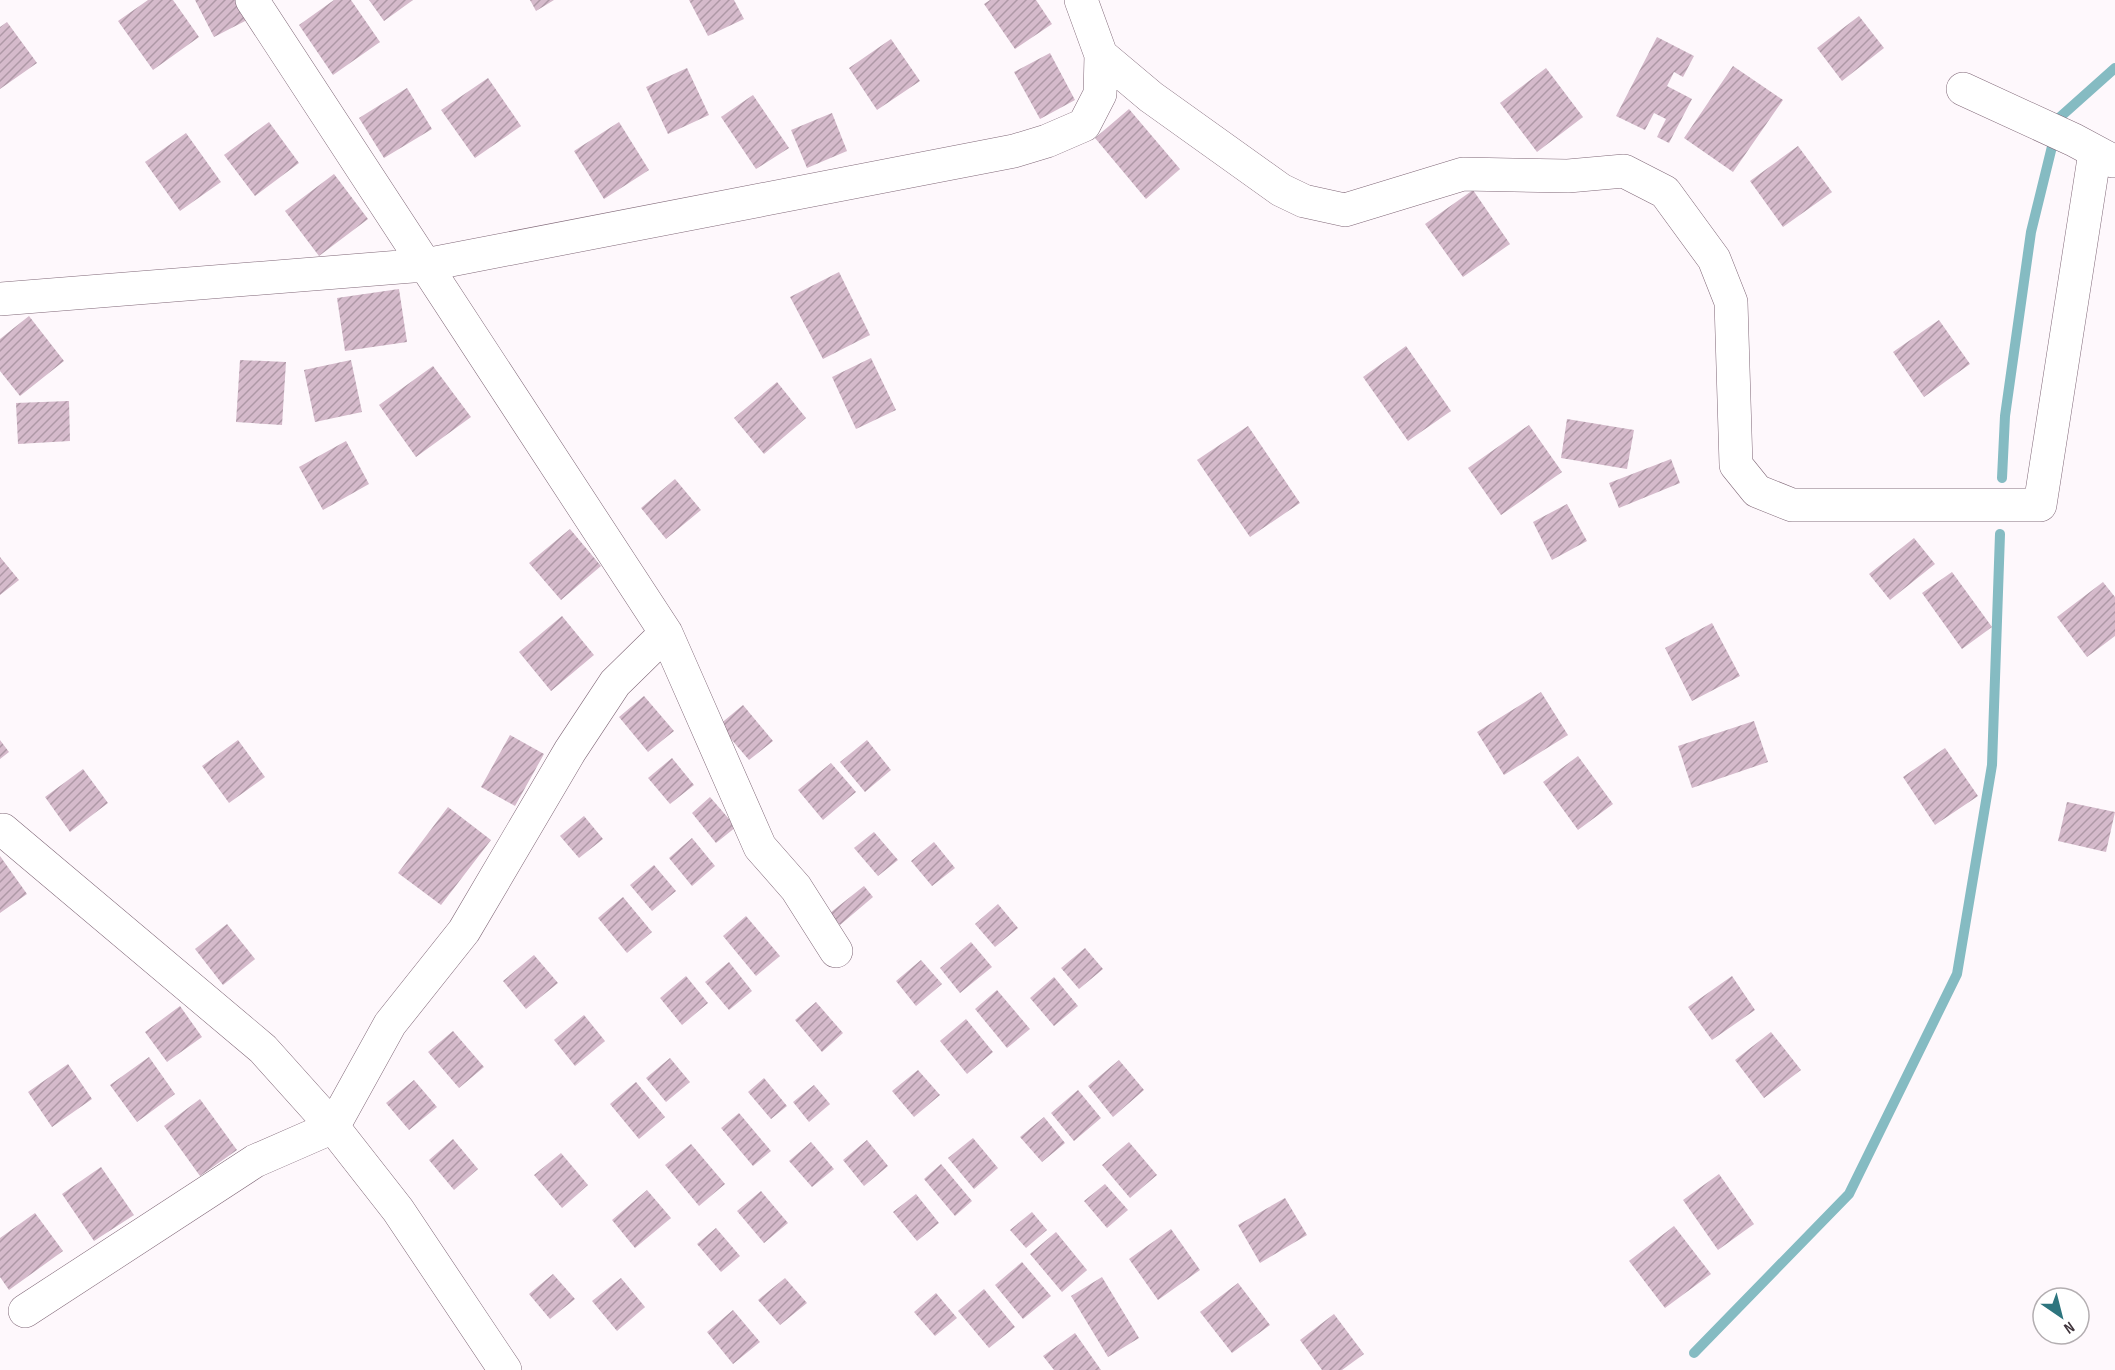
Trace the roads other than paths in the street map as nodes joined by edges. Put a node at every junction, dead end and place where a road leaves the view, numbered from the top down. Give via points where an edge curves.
1 (252, 0) edge
2 (1080, 0) edge
3 (1101, 55) junction
4 (1963, 89) dead end
5 (2094, 151) edge
6 (424, 265) junction
7 (0, 299) edge
8 (666, 633) junction
9 (3, 830) dead end
10 (836, 951) dead end
11 (333, 1127) junction
12 (25, 1311) dead end
13 (504, 1370) edge

1 - 6 street
2 - 3 street
3 - 5 street via 1151,97 1281,190 1304,201 1345,210 1463,174 1568,176 1624,171 1665,192 1714,259 1731,302 1736,465 1757,491 1792,505 2040,505
3 - 6 street via 1100,94 1083,125 1047,141 1014,151
4 - 5 street
6 - 7 street
6 - 8 street
8 - 10 street via 760,847 796,888
8 - 11 street via 615,683 570,751 464,931 390,1024
9 - 11 street via 263,1049
11 - 12 street via 255,1161
11 - 13 street via 398,1210

